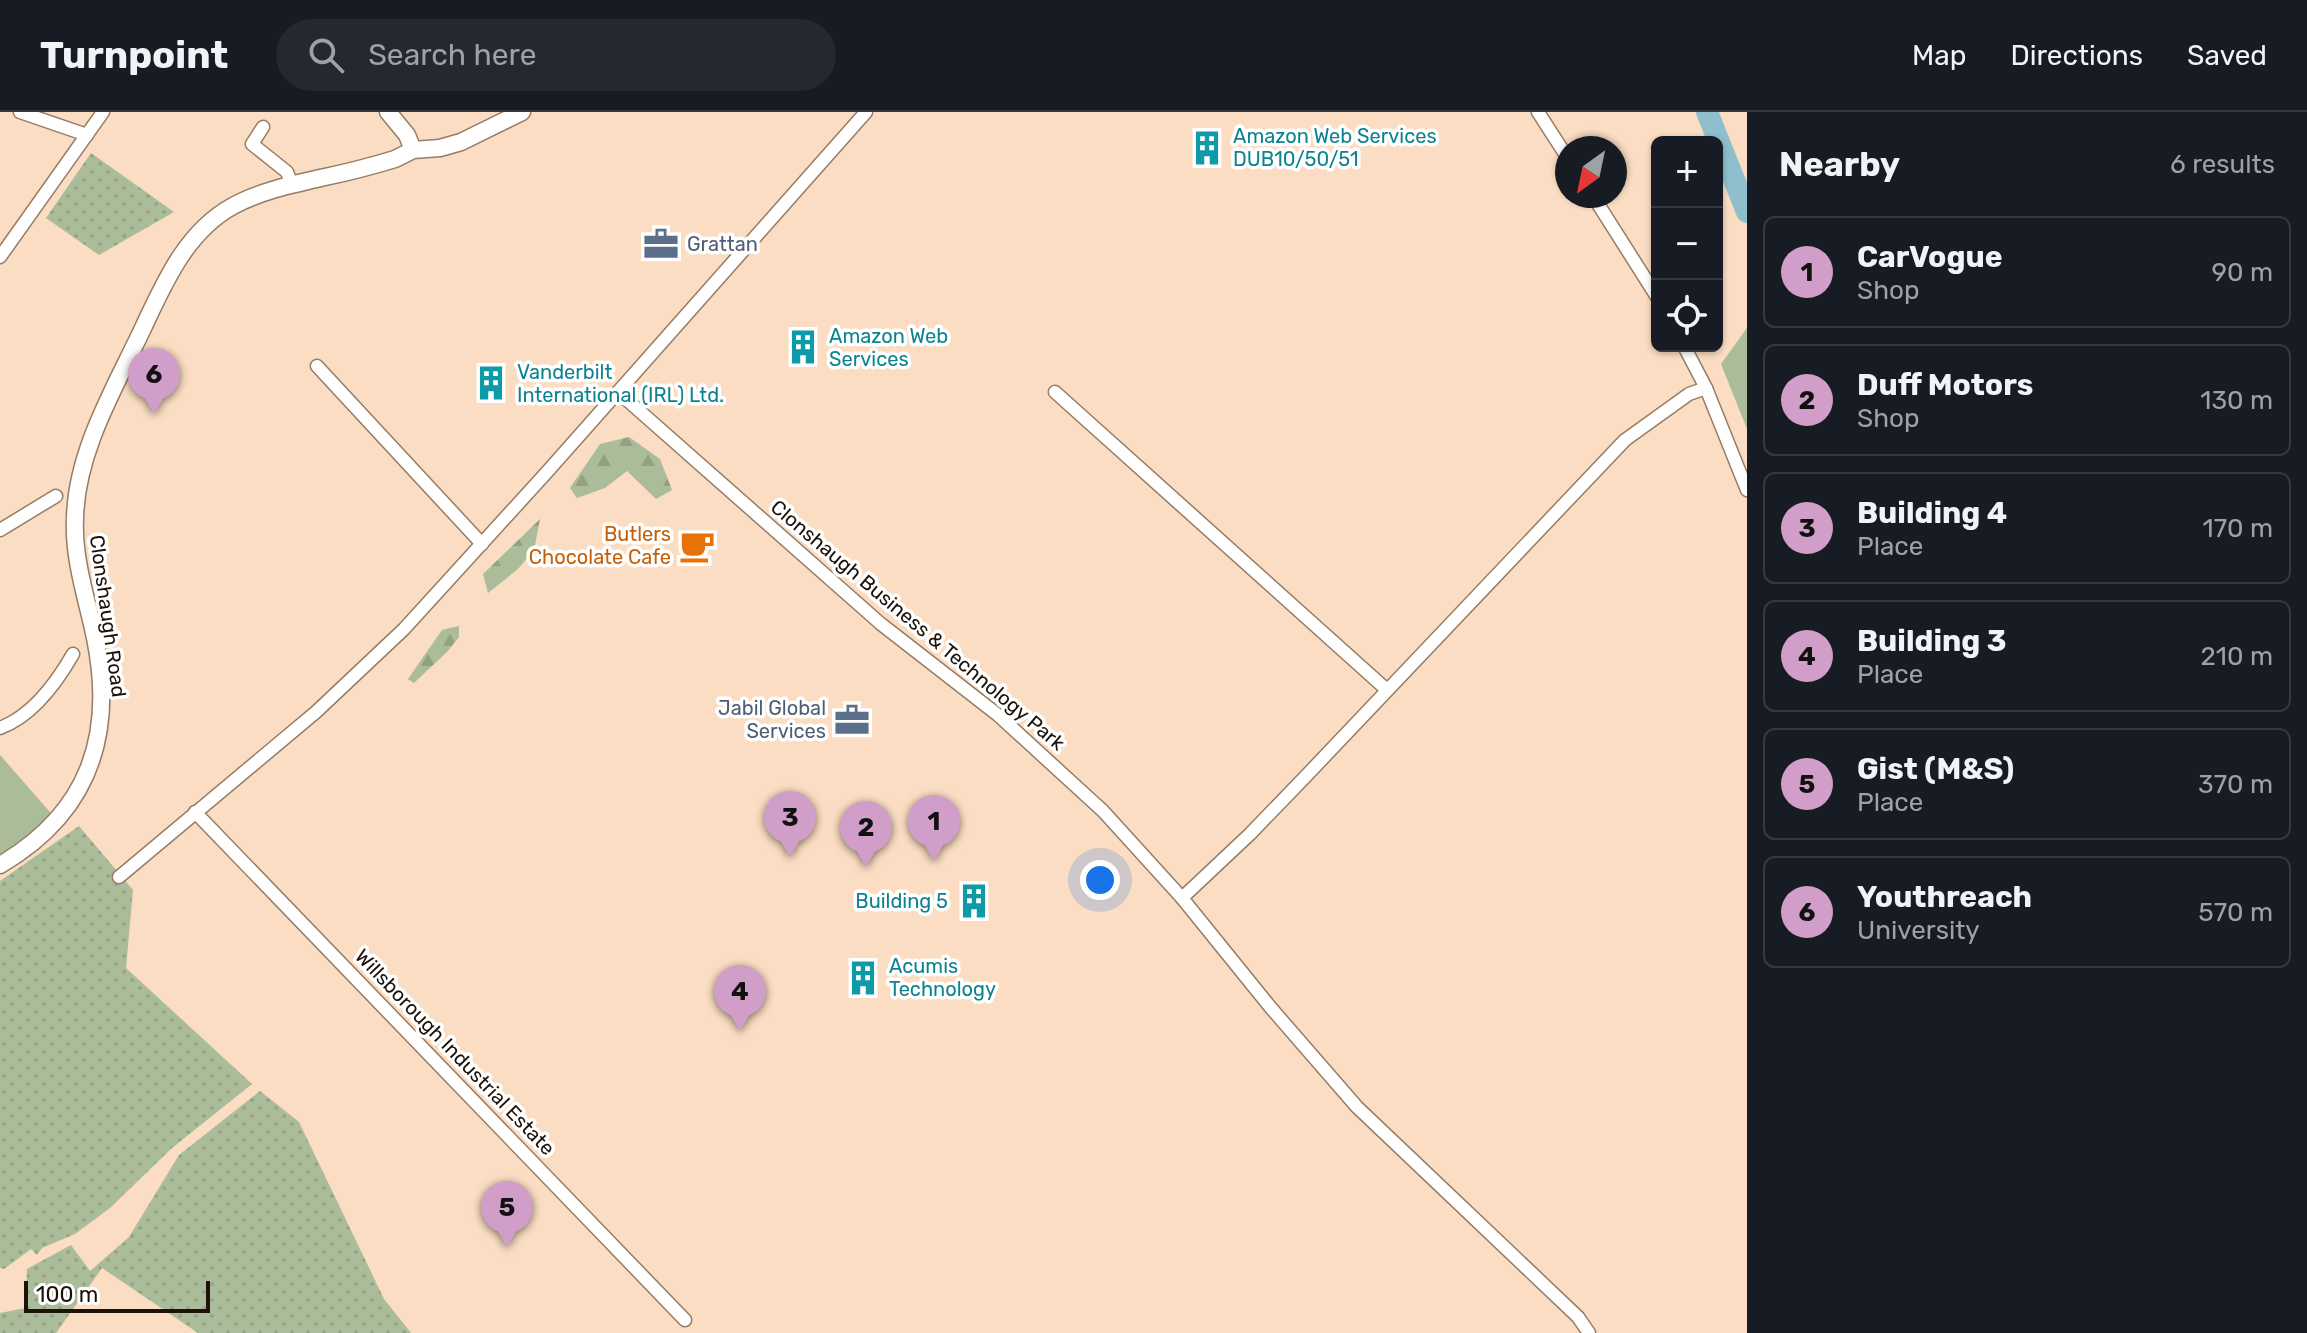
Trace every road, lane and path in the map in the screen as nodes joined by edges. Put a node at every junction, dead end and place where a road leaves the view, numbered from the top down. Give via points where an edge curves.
1 (20, 112) edge
2 (103, 112) edge
3 (388, 112) edge
4 (522, 112) edge
5 (866, 112) edge
6 (1538, 112) edge
7 (263, 127) dead end
8 (87, 135) junction
9 (1555, 138) edge
10 (413, 150) junction
11 (292, 185) junction
12 (1601, 208) edge
13 (0, 257) edge
14 (1651, 288) edge
15 (1687, 352) edge
16 (317, 366) dead end
17 (1706, 388) junction
18 (618, 392) junction
19 (1055, 392) dead end
20 (1747, 490) edge
21 (56, 496) dead end
22 (0, 530) edge
23 (482, 544) junction
24 (73, 654) dead end
25 (1387, 690) junction
26 (0, 728) edge
27 (195, 812) junction
28 (0, 865) edge
29 (119, 877) dead end
30 (1182, 898) junction
31 (685, 1320) dead end
32 (1589, 1333) edge

1 - 8 street
2 - 8 street
3 - 10 street
4 - 10 street, Clonshaugh Road via 461,142
5 - 18 street
6 - 9 street
7 - 11 street via 252,144 287,172
8 - 13 street
10 - 11 street, Clonshaugh Road
11 - 28 street, Clonshaugh Road via 232,206 186,248 164,281 92,440 74,518 101,676 99,734 93,760 68,807 47,832
12 - 14 street
15 - 17 street
16 - 23 street
17 - 20 street
17 - 25 street via 1689,394 1625,440
18 - 23 street
18 - 30 street, Clonshaugh Business & Technology Park via 881,624 998,715 1103,811
19 - 25 street
21 - 22 street
23 - 27 street via 404,629 316,712
24 - 26 street via 33,706
25 - 30 street
27 - 29 street
27 - 31 street, Willsborough Industrial Estate
30 - 32 street, Clonshaugh Business & Technology Park via 1357,1107

